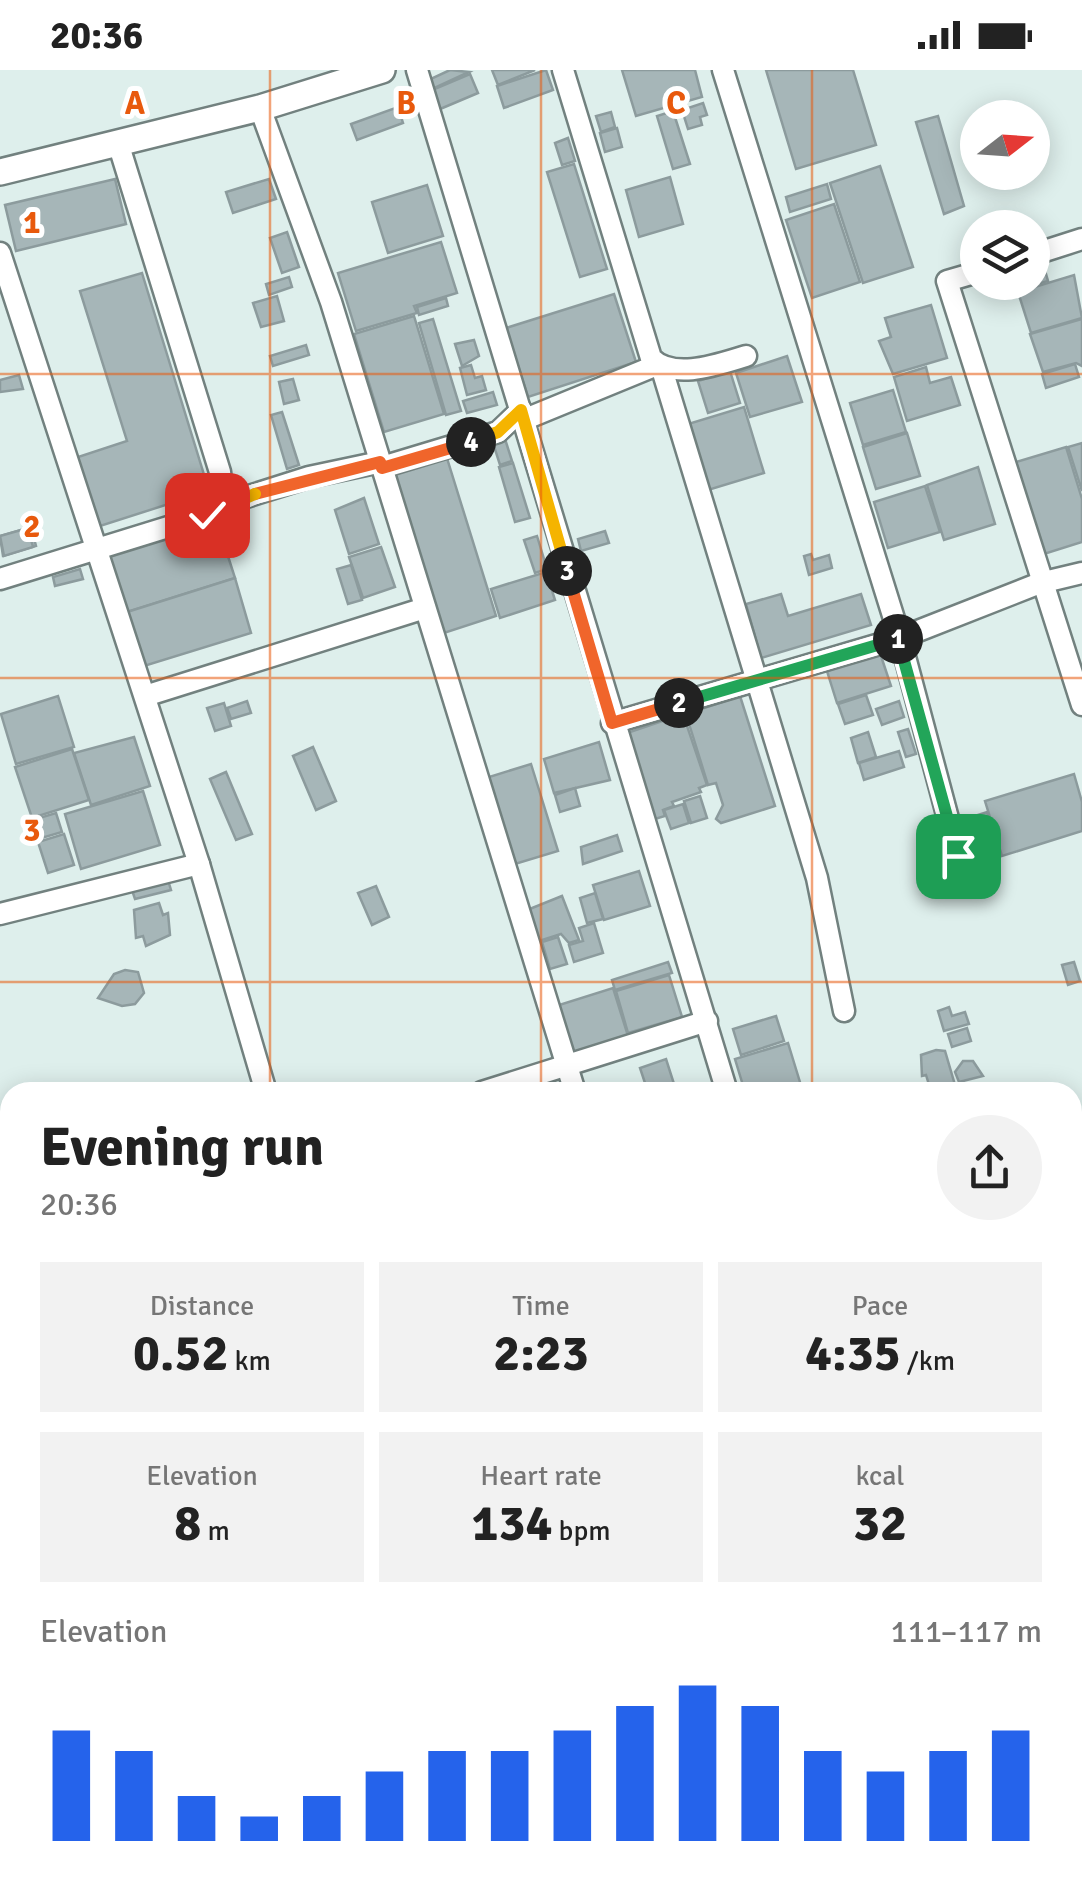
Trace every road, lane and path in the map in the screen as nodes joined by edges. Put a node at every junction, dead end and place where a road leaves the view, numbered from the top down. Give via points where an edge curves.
1 (382, 70) edge
2 (417, 70) edge
3 (563, 70) edge
4 (723, 70) edge
5 (260, 108) junction
6 (119, 146) junction
7 (0, 172) edge
8 (1082, 238) edge
9 (1050, 249) edge
10 (0, 253) edge
11 (960, 277) edge
12 (746, 356) dead end
13 (659, 365) junction
14 (522, 415) junction
15 (381, 464) junction
16 (224, 504) junction
17 (96, 546) junction
18 (1082, 573) edge
19 (0, 579) edge
20 (1040, 584) junction
21 (425, 608) junction
22 (900, 638) junction
23 (756, 679) junction
24 (144, 696) junction
25 (1082, 705) edge
26 (612, 723) junction
27 (958, 856) dead end
28 (199, 864) junction
29 (0, 914) edge
30 (844, 1011) dead end
31 (708, 1021) dead end
32 (263, 1082) edge
33 (514, 1082) edge
34 (572, 1082) edge
35 (724, 1082) edge

1 - 5 main road
2 - 14 street
3 - 13 street via 642,339
4 - 22 street
5 - 6 main road
5 - 15 street
6 - 7 main road
6 - 16 street via 220,472
8 - 9 street
10 - 17 street
11 - 20 street via 947,281
12 - 13 street via 707,368
13 - 14 street
13 - 23 street
14 - 15 street via 488,437
14 - 26 street
15 - 16 street via 309,477
15 - 21 street
16 - 17 street via 207,515
17 - 19 street
17 - 24 street
18 - 20 street
20 - 22 street
20 - 25 street
21 - 24 street
21 - 34 street
22 - 23 street
22 - 27 street
23 - 26 street
23 - 30 street via 817,878
24 - 28 street
26 - 35 street
28 - 29 street
28 - 32 street
31 - 33 street

